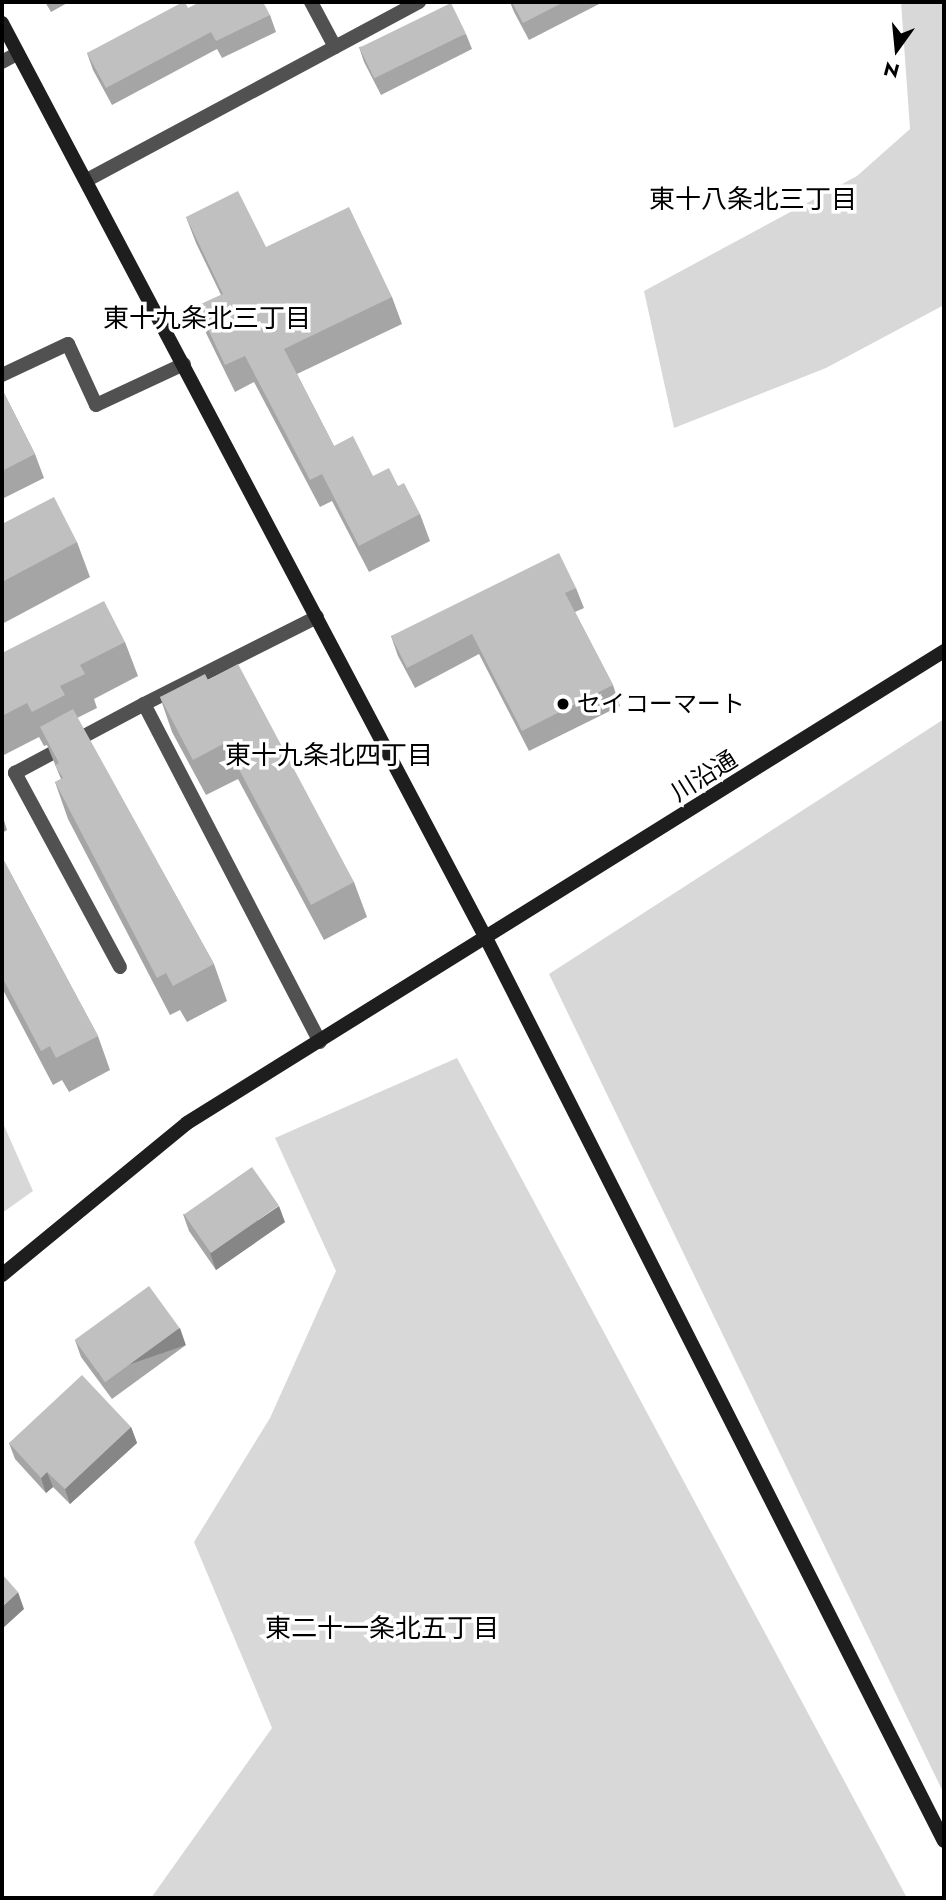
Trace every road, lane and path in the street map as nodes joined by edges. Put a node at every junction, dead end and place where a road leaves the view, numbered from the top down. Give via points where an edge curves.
1 (311, 2) edge
2 (419, 2) edge
3 (2, 23) edge
4 (335, 47) junction
5 (18, 53) junction
6 (2, 62) edge
7 (87, 180) junction
8 (184, 364) junction
9 (2, 375) edge
10 (317, 617) junction
11 (944, 651) edge
12 (145, 704) junction
13 (487, 940) junction
14 (120, 967) dead end
15 (320, 1042) junction
16 (2, 1275) edge
17 (944, 1841) edge

1 - 4 street
2 - 4 street
3 - 5 street
4 - 7 street
5 - 6 street
5 - 7 street
7 - 8 street
8 - 9 street via 96,405 68,344
8 - 10 street
10 - 12 street
10 - 13 street
11 - 13 street, 川沿通
12 - 14 street via 15,773
12 - 15 street
13 - 15 street, 川沿通
13 - 17 street
15 - 16 street, 川沿通 via 187,1123

